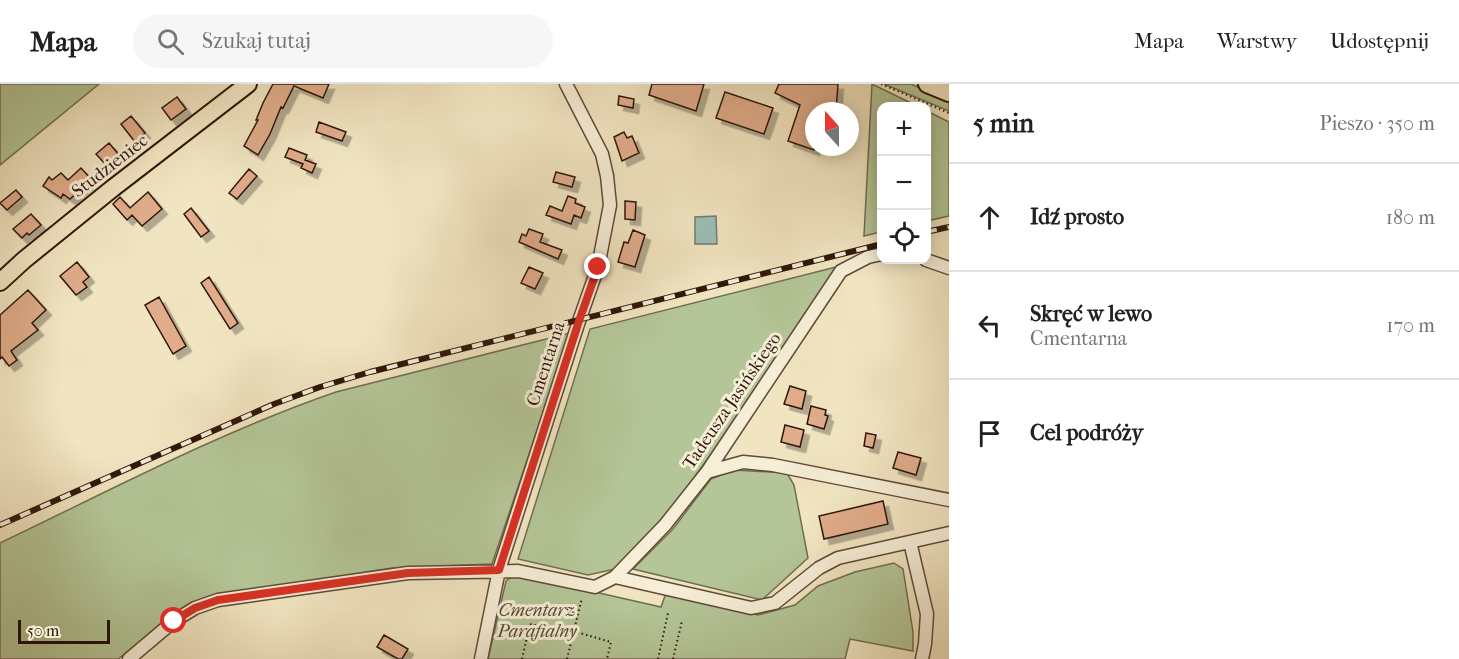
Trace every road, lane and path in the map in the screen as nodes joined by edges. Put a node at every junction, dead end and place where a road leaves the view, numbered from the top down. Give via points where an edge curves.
1 (248, 84) edge
2 (566, 84) edge
3 (881, 84) edge
4 (927, 84) edge
5 (949, 93) edge
6 (949, 113) edge
7 (877, 255) edge
8 (931, 262) edge
9 (949, 268) edge
10 (0, 282) edge
11 (707, 472) junction
12 (949, 500) edge
13 (949, 533) edge
14 (910, 542) junction
15 (499, 570) junction
16 (615, 577) junction
17 (585, 585) junction
18 (668, 613) dead end
19 (682, 621) dead end
20 (573, 633) junction
21 (129, 659) edge
22 (480, 659) edge
23 (522, 659) edge
24 (567, 659) edge
25 (607, 659) edge
26 (658, 659) edge
27 (673, 659) edge
28 (922, 659) edge

1 - 10 main road, Studzieniec
2 - 15 street, Cmentarna via 602,154 610,205 598,267
3 - 6 path
4 - 5 main road
7 - 11 street, Tadeusza Jasińskiego via 841,271
8 - 9 street
11 - 12 street via 743,462 773,465
11 - 16 street, Tadeusza Jasińskiego via 665,525
13 - 14 street
14 - 16 street via 838,558 775,603 751,608
14 - 28 street via 927,614
15 - 17 street
15 - 21 street via 408,573 218,600 174,621
15 - 22 street, Cmentarna
16 - 17 street via 595,587
17 - 20 path
18 - 26 path
19 - 27 path
20 - 23 path via 530,624
20 - 24 path
20 - 25 path via 611,642

